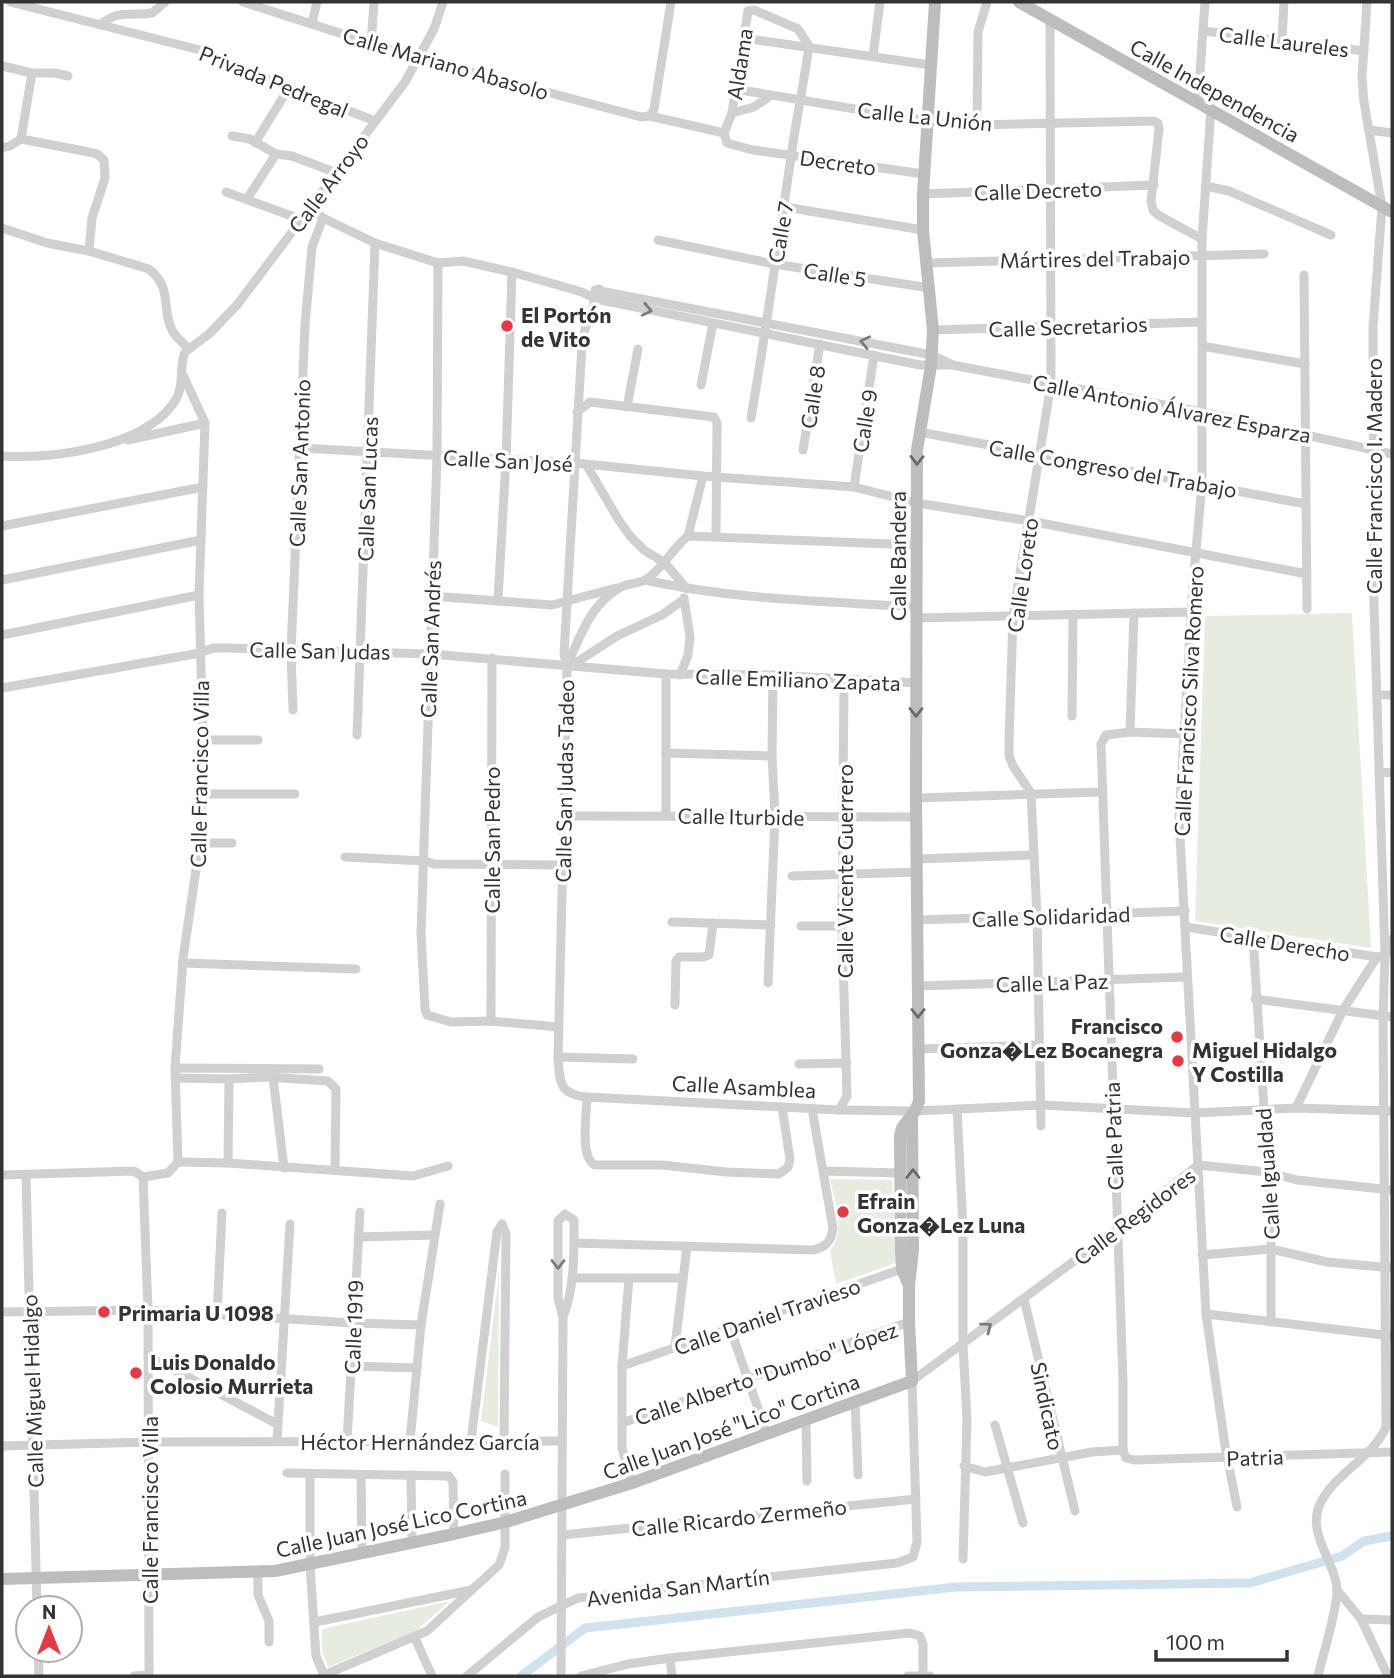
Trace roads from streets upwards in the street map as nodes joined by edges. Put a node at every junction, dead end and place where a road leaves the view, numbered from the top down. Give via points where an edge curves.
1 (10, 2) edge
2 (165, 2) edge
3 (243, 2) edge
4 (317, 2) edge
5 (374, 2) edge
6 (443, 2) edge
7 (671, 2) edge
8 (880, 2) edge
9 (935, 2) edge
10 (987, 2) edge
11 (1019, 2) edge
12 (1205, 2) edge
13 (1284, 2) edge
14 (1367, 2) edge
15 (1050, 19) junction
16 (312, 23) junction
17 (100, 25) junction
18 (1204, 32) junction
19 (743, 38) junction
20 (1282, 40) junction
21 (371, 44) junction
22 (809, 46) junction
23 (1364, 51) junction
24 (873, 56) junction
25 (417, 58) junction
26 (930, 65) junction
27 (2, 66) edge
28 (33, 73) junction
29 (68, 76) dead end
30 (290, 86) junction
31 (735, 89) junction
32 (770, 96) junction
33 (802, 101) junction
34 (1198, 102) junction
35 (1211, 109) junction
36 (732, 113) junction
37 (650, 116) junction
38 (375, 121) junction
39 (927, 121) junction
40 (1050, 123) junction
41 (977, 125) junction
42 (1369, 130) junction
43 (724, 133) junction
44 (1392, 133) edge
45 (232, 136) dead end
46 (21, 139) junction
47 (255, 143) junction
48 (2, 148) edge
49 (276, 154) junction
50 (791, 155) junction
51 (337, 173) junction
52 (924, 174) junction
53 (1154, 185) junction
54 (1206, 186) junction
55 (1051, 190) junction
56 (226, 191) dead end
57 (923, 194) junction
58 (247, 199) junction
59 (785, 207) junction
60 (311, 208) junction
61 (1387, 209) edge
62 (323, 218) junction
63 (300, 219) junction
64 (2, 228) edge
65 (923, 230) junction
66 (1331, 235) dead end
67 (1202, 239) junction
68 (658, 240) dead end
69 (375, 243) junction
70 (89, 251) junction
71 (1264, 254) dead end
72 (1202, 256) junction
73 (1051, 259) junction
74 (926, 262) junction
75 (438, 263) junction
76 (774, 264) junction
77 (512, 272) junction
78 (1304, 275) dead end
79 (930, 288) junction
80 (599, 289) junction
81 (582, 292) junction
82 (596, 299) junction
83 (766, 322) junction
84 (1202, 322) junction
85 (713, 323) junction
86 (1051, 327) junction
87 (933, 330) junction
88 (765, 333) junction
89 (820, 344) junction
90 (1202, 346) junction
91 (189, 349) junction
92 (638, 349) dead end
93 (874, 355) junction
94 (931, 361) junction
95 (1305, 363) junction
96 (183, 374) junction
97 (1051, 384) junction
98 (701, 385) dead end
99 (582, 389) junction
100 (590, 402) junction
101 (627, 407) junction
102 (578, 412) junction
103 (1202, 412) junction
104 (751, 418) dead end
105 (205, 423) junction
106 (919, 432) junction
107 (1306, 435) junction
108 (120, 441) junction
109 (300, 448) junction
110 (369, 450) junction
111 (803, 450) dead end
112 (1373, 450) junction
113 (1041, 454) junction
114 (1392, 454) edge
115 (2, 456) edge
116 (437, 456) junction
117 (506, 458) junction
118 (575, 463) junction
119 (586, 464) junction
120 (703, 476) junction
121 (717, 477) junction
122 (1202, 484) junction
123 (203, 487) junction
124 (854, 487) junction
125 (917, 503) junction
126 (1306, 504) junction
127 (1030, 521) junction
128 (2, 526) edge
129 (688, 536) junction
130 (713, 537) junction
131 (201, 540) junction
132 (917, 545) junction
133 (1197, 553) junction
134 (665, 563) junction
135 (1307, 574) junction
136 (2, 580) edge
137 (645, 580) junction
138 (623, 586) junction
139 (687, 590) junction
140 (199, 595) junction
141 (431, 596) junction
142 (498, 600) junction
143 (683, 600) junction
144 (567, 602) junction
145 (1307, 609) dead end
146 (916, 612) junction
147 (1191, 612) junction
148 (1134, 613) junction
149 (1073, 614) junction
150 (1013, 616) junction
151 (2, 635) edge
152 (360, 650) junction
153 (291, 651) junction
154 (200, 653) junction
155 (430, 654) junction
156 (492, 658) junction
157 (569, 666) junction
158 (666, 674) junction
159 (680, 675) junction
160 (773, 676) junction
161 (844, 679) junction
162 (916, 683) junction
163 (2, 688) edge
164 (1378, 695) junction
165 (1392, 695) edge
166 (293, 710) dead end
167 (1072, 716) dead end
168 (1130, 732) junction
169 (1184, 734) junction
170 (356, 736) dead end
171 (203, 740) junction
172 (258, 740) dead end
173 (666, 753) junction
174 (772, 756) junction
175 (1379, 772) junction
176 (1392, 772) edge
177 (1101, 792) junction
178 (1031, 793) junction
179 (202, 794) junction
180 (295, 794) dead end
181 (916, 798) junction
182 (666, 814) junction
183 (565, 816) junction
184 (775, 816) junction
185 (844, 817) junction
186 (916, 817) junction
187 (200, 843) junction
188 (232, 843) dead end
189 (1034, 855) junction
190 (345, 858) dead end
191 (425, 861) junction
192 (491, 864) junction
193 (562, 864) junction
194 (917, 865) junction
195 (843, 874) junction
196 (792, 876) dead end
197 (1185, 911) junction
198 (1105, 914) junction
199 (1037, 916) junction
200 (918, 920) junction
201 (672, 922) dead end
202 (713, 923) junction
203 (771, 925) junction
204 (801, 926) dead end
205 (842, 926) junction
206 (1186, 927) junction
207 (1252, 937) junction
208 (1392, 939) edge
209 (1381, 957) junction
210 (183, 963) junction
211 (356, 969) dead end
212 (1187, 977) junction
213 (1108, 980) junction
214 (1038, 982) junction
215 (768, 983) dead end
216 (918, 986) junction
217 (1255, 999) junction
218 (675, 1004) dead end
219 (1343, 1010) junction
220 (1388, 1016) edge
221 (491, 1021) junction
222 (558, 1027) junction
223 (1039, 1045) junction
224 (918, 1049) junction
225 (558, 1056) junction
226 (633, 1059) dead end
227 (847, 1063) junction
228 (799, 1064) dead end
229 (319, 1069) dead end
230 (175, 1073) junction
231 (272, 1077) junction
232 (229, 1079) junction
233 (571, 1095) joint
234 (587, 1097) junction
235 (1042, 1105) junction
236 (782, 1107) junction
237 (1112, 1108) junction
238 (1296, 1108) junction
239 (812, 1109) junction
240 (957, 1109) junction
241 (839, 1110) junction
242 (1388, 1110) edge
243 (1262, 1111) junction
244 (913, 1113) junction
245 (1194, 1113) junction
246 (1041, 1126) dead end
247 (178, 1162) junction
248 (228, 1163) junction
249 (1198, 1165) junction
250 (448, 1166) dead end
251 (284, 1168) junction
252 (335, 1170) junction
253 (824, 1171) junction
254 (1267, 1172) junction
255 (899, 1173) junction
256 (2, 1175) edge
257 (26, 1175) junction
258 (143, 1177) junction
259 (1388, 1189) edge
260 (440, 1205) dead end
261 (360, 1212) dead end
262 (222, 1213) dead end
263 (290, 1224) dead end
264 (1116, 1230) junction
265 (434, 1235) junction
266 (358, 1237) junction
267 (574, 1243) junction
268 (687, 1245) junction
269 (1271, 1249) junction
270 (1202, 1255) junction
271 (908, 1268) junction
272 (1388, 1268) edge
273 (572, 1278) junction
274 (629, 1278) junction
275 (683, 1278) junction
276 (1024, 1299) junction
277 (148, 1310) junction
278 (2, 1312) edge
279 (30, 1312) junction
280 (1206, 1314) junction
281 (217, 1316) junction
282 (563, 1317) junction
283 (284, 1318) junction
284 (909, 1322) junction
285 (1271, 1322) junction
286 (352, 1323) junction
287 (421, 1325) junction
288 (730, 1328) junction
289 (1389, 1335) edge
290 (963, 1345) junction
291 (675, 1348) junction
292 (148, 1356) junction
293 (352, 1366) junction
294 (622, 1366) junction
295 (417, 1368) junction
296 (748, 1379) junction
297 (912, 1381) junction
298 (855, 1402) junction
299 (806, 1420) junction
300 (622, 1423) junction
301 (277, 1424) junction
302 (995, 1425) dead end
303 (767, 1434) junction
304 (277, 1441) junction
305 (347, 1441) junction
306 (410, 1441) junction
307 (471, 1441) junction
308 (504, 1441) junction
309 (562, 1441) junction
310 (149, 1442) junction
311 (33, 1445) junction
312 (2, 1446) edge
313 (1123, 1450) junction
314 (1366, 1452) junction
315 (1392, 1452) edge
316 (1228, 1458) junction
317 (1061, 1459) junction
318 (964, 1466) junction
319 (1006, 1469) junction
320 (287, 1474) dead end
321 (310, 1474) junction
322 (505, 1474) dead end
323 (361, 1475) junction
324 (411, 1475) junction
325 (858, 1475) dead end
326 (807, 1481) dead end
327 (632, 1483) junction
328 (916, 1499) junction
329 (562, 1506) junction
330 (1237, 1507) dead end
331 (1075, 1511) dead end
332 (506, 1522) junction
333 (1023, 1522) dead end
334 (454, 1534) junction
335 (562, 1535) junction
336 (412, 1542) junction
337 (362, 1553) junction
338 (963, 1559) dead end
339 (310, 1565) junction
340 (258, 1572) junction
341 (150, 1574) junction
342 (2, 1579) edge
343 (37, 1579) junction
344 (472, 1589) junction
345 (1337, 1590) junction
346 (37, 1594) edge
347 (562, 1604) junction
348 (1361, 1619) junction
349 (1392, 1620) edge
350 (315, 1622) junction
351 (415, 1637) junction
352 (269, 1642) dead end
353 (670, 1658) junction
354 (1388, 1663) edge
355 (561, 1672) edge
356 (134, 1676) edge
357 (149, 1676) edge
358 (323, 1676) edge
359 (432, 1676) edge
360 (467, 1676) edge
361 (581, 1676) edge
362 (672, 1676) edge
363 (908, 1676) edge
364 (925, 1676) edge
365 (1318, 1676) edge
366 (1388, 1676) edge

1 - 17 street, Privada Pedregal
2 - 17 street via 152,13 121,13
3 - 16 street, Calle Mariano Abasolo
4 - 16 street
5 - 21 street
6 - 25 street, Calle Arroyo
7 - 37 street
8 - 24 street
9 - 26 street, Calle Bandera
10 - 41 street via 978,32
11 - 15 street, Calle Independencia
12 - 18 street
13 - 20 street
14 - 23 street, Calle Francisco I. Madero
15 - 34 street, Calle Independencia
15 - 40 street, Calle Loreto
16 - 21 street, Calle Mariano Abasolo
17 - 30 street, Privada Pedregal via 200,50
18 - 20 street, Calle Laureles
18 - 34 street
19 - 22 street
19 - 22 street, Aldama via 751,9 798,29
19 - 31 street, Aldama
20 - 23 street, Calle Laureles
21 - 25 street, Calle Mariano Abasolo
22 - 24 street
22 - 33 street, Calle 7
23 - 42 street, Calle Francisco I. Madero
24 - 26 street
25 - 37 street, Calle Mariano Abasolo
25 - 38 street, Calle Arroyo
26 - 39 street, Calle Bandera
27 - 28 street
28 - 29 street
28 - 46 street
30 - 38 street, Privada Pedregal
30 - 47 street
31 - 32 street, Calle La Unión
31 - 36 street, Aldama
32 - 33 street, Calle La Unión
32 - 36 street via 754,107
33 - 39 street, Calle La Unión
33 - 50 street, Calle 7
34 - 35 street, Calle Independencia
35 - 54 street, Calle Francisco Silva Romero
35 - 61 street, Calle Independencia
36 - 43 street, Aldama
37 - 43 street, Calle Mariano Abasolo
38 - 51 street, Calle Arroyo
39 - 41 street, Calle La Unión
39 - 52 street, Calle Bandera
40 - 41 street, Calle La Unión
40 - 53 street, Calle La Unión via 1158,123
40 - 55 street, Calle Loreto
42 - 44 street
42 - 61 street, Calle Francisco I. Madero
43 - 50 street, Decreto via 727,143
45 - 47 street
46 - 48 street
46 - 70 street via 97,154 104,160 105,178 92,218
47 - 49 street
49 - 51 street
49 - 58 street
50 - 52 street, Decreto
50 - 59 street, Calle 7
51 - 60 street, Calle Arroyo
52 - 57 street, Calle Bandera
53 - 55 street, Calle Decreto
53 - 67 street via 1153,210
54 - 66 street
54 - 67 street, Calle Francisco Silva Romero
55 - 57 street, Calle Decreto
55 - 73 street, Calle Loreto
56 - 58 street
57 - 65 street, Calle Bandera
58 - 63 street
59 - 65 street
59 - 76 street, Calle 7
60 - 62 street, Calle Antonio Álvarez Esparza
60 - 63 street, Calle Arroyo
61 - 112 street, Calle Francisco I. Madero via 1373,327
62 - 69 street, Calle Antonio Álvarez Esparza
62 - 109 street, Calle San Antonio via 310,262
63 - 91 street, Calle Arroyo via 237,305
64 - 70 street
65 - 74 street, Calle Bandera
67 - 72 street, Calle Francisco Silva Romero
68 - 76 street, Calle 5
69 - 75 street, Calle Antonio Álvarez Esparza
69 - 110 street, Calle San Lucas
70 - 91 street via 141,265 157,275 166,291 173,331
71 - 72 street, Mártires del Trabajo
72 - 73 street, Mártires del Trabajo
72 - 84 street, Calle Francisco Silva Romero
73 - 74 street, Mártires del Trabajo
73 - 86 street, Calle Loreto
74 - 79 street, Calle Bandera
75 - 77 street, Calle Antonio Álvarez Esparza via 463,261
75 - 116 street, Calle San Andrés
76 - 79 street, Calle 5
76 - 83 street, Calle 7
77 - 81 street, Calle Antonio Álvarez Esparza
77 - 117 street
78 - 95 street
79 - 87 street, Calle Bandera
80 - 81 street, Calle Antonio Álvarez Esparza
80 - 82 street, Calle San Judas Tadeo
80 - 83 street, Calle Antonio Álvarez Esparza
81 - 82 street, Calle Antonio Álvarez Esparza
82 -> 85 street, Calle Antonio Álvarez Esparza
82 - 99 street, Calle San Judas Tadeo via 583,345
83 - 88 street, Calle 7
94 -> 83 street, Calle Antonio Álvarez Esparza
84 - 86 street, Calle Secretarios
84 - 90 street, Calle Francisco Silva Romero
85 - 88 street, Calle Antonio Álvarez Esparza
85 - 98 street
86 - 87 street, Calle Secretarios
86 - 97 street, Calle Loreto
87 - 94 street, Calle Bandera
88 - 89 street, Calle Antonio Álvarez Esparza
88 - 104 street, Calle 7
89 - 93 street, Calle Antonio Álvarez Esparza
89 - 111 street, Calle 8
90 - 95 street
90 - 103 street, Calle Francisco Silva Romero
91 - 96 street via 183,357
92 - 101 street
93 - 94 street, Calle Antonio Álvarez Esparza
93 - 124 street, Calle 9
94 - 97 street, Calle Antonio Álvarez Esparza
94 - 106 street, Calle Bandera
95 - 107 street
96 - 105 street, Calle Francisco Villa
96 - 108 street via 178,395 165,413
97 - 103 street, Calle Antonio Álvarez Esparza
97 - 113 street, Calle Loreto
99 - 100 street
99 - 102 street, Calle San Judas Tadeo
100 - 101 street
100 - 102 street
101 - 121 street via 714,417
102 - 118 street, Calle San Judas Tadeo
103 - 107 street, Calle Antonio Álvarez Esparza
103 - 122 street, Calle Francisco Silva Romero
105 - 108 street
105 - 123 street, Calle Francisco Villa
106 - 113 street, Calle Congreso del Trabajo
106 -> 125 street, Calle Bandera
107 - 112 street, Calle Antonio Álvarez Esparza
107 - 126 street
108 - 115 street via 61,453
109 - 110 street, Calle San José
109 - 153 street, Calle San Antonio
110 - 116 street, Calle San José
110 - 152 street, Calle San Lucas
112 - 114 street, Calle Antonio Álvarez Esparza
112 - 164 street, Calle Francisco I. Madero
113 - 122 street, Calle Congreso del Trabajo
113 - 127 street, Calle Loreto
116 - 117 street, Calle San José
116 - 141 street, Calle San Andrés
117 - 118 street, Calle San José
117 - 142 street
118 - 119 street, Calle San José
118 - 144 street, Calle San Judas Tadeo
119 - 120 street, Calle San José
119 - 134 street via 630,536
120 - 121 street, Calle San José
120 - 129 street
121 - 124 street, Calle San José
121 - 130 street
122 - 126 street, Calle Congreso del Trabajo
122 - 133 street, Calle Francisco Silva Romero
123 - 128 street
123 - 131 street, Calle Francisco Villa
124 - 125 street, Calle San José
125 - 127 street, Calle San José
125 - 132 street, Calle Bandera
126 - 135 street
127 - 133 street, Calle San José
127 - 150 street, Calle Loreto
129 - 130 street
129 - 134 street
130 - 132 street
131 - 136 street
131 - 140 street, Calle Francisco Villa
132 - 146 street, Calle Bandera
133 - 135 street, Calle San José
133 - 147 street, Calle Francisco Silva Romero
134 - 137 street
134 - 139 street
135 - 145 street
137 - 138 street
137 - 139 street
138 - 144 street
138 - 157 street via 589,616
139 - 143 street
139 - 146 street
140 - 151 street
140 - 154 street, Calle Francisco Villa
141 - 142 street
141 - 155 street, Calle San Andrés
142 - 144 street
143 - 157 street
143 - 159 street via 690,637
144 - 157 street, Calle San Judas Tadeo via 565,654
146 - 150 street
146 - 162 street, Calle Bandera
147 - 148 street
147 - 169 street, Calle Francisco Silva Romero
148 - 149 street
148 - 168 street
149 - 150 street
149 - 167 street
150 - 178 street, Calle Loreto via 1009,756
152 - 153 street, Calle San Judas
152 - 155 street, Calle San Judas
152 - 170 street, Calle San Lucas
153 - 154 street, Calle San Judas via 213,648
153 - 166 street, Calle San Antonio
154 - 163 street, Calle San Judas
154 - 171 street, Calle Francisco Villa
155 - 156 street, Calle San Judas
155 - 191 street, Calle San Andrés
156 - 157 street, Calle San Judas
156 - 192 street, Calle San Pedro
157 - 158 street, Calle San Judas
157 - 183 street, Calle San Judas Tadeo
158 - 159 street, Calle Emiliano Zapata
158 - 173 street
159 - 160 street, Calle Emiliano Zapata
160 - 161 street, Calle Emiliano Zapata
160 - 174 street
161 - 162 street, Calle Emiliano Zapata
161 - 185 street, Calle Vicente Guerrero
162 -> 181 street, Calle Bandera
164 - 165 street
164 - 175 street, Calle Francisco I. Madero
168 - 169 street, Calle Patria
168 - 177 street, Calle Patria via 1101,740
169 - 197 street, Calle Francisco Silva Romero via 1179,819
171 - 172 street
171 - 179 street, Calle Francisco Villa
173 - 174 street
173 - 182 street
174 - 184 street
175 - 176 street
175 - 209 street, Calle Francisco I. Madero
177 - 178 street
177 - 198 street, Calle Patria
178 - 181 street
178 - 189 street, Calle Loreto
179 - 180 street
179 - 187 street, Calle Francisco Villa
181 - 186 street, Calle Bandera
182 - 183 street, Calle Iturbide
182 - 184 street, Calle Iturbide
183 - 193 street, Calle San Judas Tadeo
184 - 185 street, Calle Iturbide
184 - 203 street
185 - 186 street, Calle Iturbide
185 - 195 street, Calle Vicente Guerrero
186 - 194 street, Calle Bandera
187 - 188 street
187 - 210 street, Calle Francisco Villa
189 - 194 street
189 - 199 street, Calle Loreto
190 - 191 street
191 - 192 street
191 - 221 street, Calle San Andrés via 421,934 427,1014 451,1022
192 - 193 street
192 - 221 street, Calle San Pedro
193 - 222 street, Calle San Judas Tadeo
194 - 195 street
194 - 200 street, Calle Bandera
195 - 196 street
195 - 205 street, Calle Vicente Guerrero
197 - 198 street, Calle Solidaridad
197 - 206 street, Calle Francisco Silva Romero
198 - 199 street, Calle Solidaridad
198 - 213 street, Calle Patria
199 - 200 street, Calle Solidaridad
199 - 214 street, Calle Loreto
200 - 216 street, Calle Bandera
201 - 202 street
202 - 203 street
202 - 218 street via 709,955 676,961
203 - 215 street
204 - 205 street
205 - 227 street, Calle Vicente Guerrero
206 - 207 street, Calle Derecho
206 - 212 street, Calle Francisco Silva Romero
207 - 209 street, Calle Derecho
207 - 217 street, Calle Igualdad
208 - 209 street
209 - 219 street
209 - 220 street, Calle Francisco I. Madero
210 - 211 street
210 - 230 street, Calle Francisco Villa
212 - 213 street, Calle La Paz
212 - 245 street, Calle Francisco Silva Romero
213 - 214 street, Calle La Paz
213 - 237 street, Calle Patria
214 - 216 street, Calle La Paz
214 - 223 street, Calle Loreto
216 -> 224 street, Calle Bandera
217 - 219 street
217 - 243 street, Calle Igualdad
219 - 220 street
219 - 238 street
220 - 242 street, Calle Francisco I. Madero
221 - 222 street
222 - 225 street, Calle San Judas Tadeo
223 - 224 street
223 - 235 street, Calle Loreto
224 - 244 street, Calle Bandera via 919,1101
225 - 226 street
225 - 233 street, Calle San Judas Tadeo via 560,1079
227 - 228 street
227 - 241 street, Calle Vicente Guerrero via 847,1096
229 - 230 street
230 - 232 street
230 - 247 street, Calle Francisco Villa
231 - 232 street
231 - 251 street
231 - 252 street via 333,1084
232 - 248 street
233 - 234 street, Calle Asamblea
234 - 236 street, Calle Asamblea
234 - 236 street via 589,1162 726,1172 779,1174 788,1167
235 - 237 street, Calle Asamblea
235 - 240 street, Calle Asamblea
235 - 246 street, Calle Loreto
236 - 239 street, Calle Asamblea
237 - 245 street, Calle Asamblea
237 - 264 street, Calle Patria
238 - 242 street, Calle Asamblea
238 - 243 street, Calle Asamblea
239 - 241 street, Calle Asamblea
239 - 253 street
240 - 244 street, Calle Asamblea
240 - 290 street
241 - 244 street, Calle Asamblea
242 - 259 street, Calle Francisco I. Madero
243 - 245 street, Calle Asamblea
243 - 254 street, Calle Igualdad
244 - 255 street via 902,1129
271 -> 244 street
245 - 249 street, Calle Francisco Silva Romero
247 - 248 street
247 - 258 street via 167,1172
248 - 251 street
249 - 254 street, Calle Regidores
249 - 264 street, Calle Regidores
249 - 270 street, Calle Francisco Silva Romero
250 - 252 street via 413,1176
251 - 252 street
253 - 255 street
253 - 268 street via 834,1228 822,1248
254 - 259 street, Calle Regidores via 1297,1180
254 - 269 street, Calle Igualdad
255 - 271 street
256 - 257 street
257 - 258 street via 134,1171
257 - 279 street, Calle Miguel Hidalgo
258 - 277 street, Calle Francisco Villa
259 - 272 street, Calle Francisco I. Madero
260 - 265 street
261 - 266 street, Calle 1919
262 - 281 street
263 - 283 street
264 - 276 street, Calle Regidores
264 - 313 street, Calle Patria
265 - 266 street
265 - 287 street
266 - 286 street, Calle 1919
267 - 268 street
267 - 273 street
267 -> 282 street via 574,1220 565,1214 558,1221 558,1298
268 - 275 street
269 - 270 street
269 - 272 street, Calle Igualdad via 1307,1259
269 - 285 street
270 - 280 street, Calle Francisco Silva Romero
271 - 284 street
271 - 288 street, Calle Daniel Travieso
272 - 289 street, Calle Francisco I. Madero
273 - 274 street
273 - 282 street via 571,1298
274 - 275 street
274 - 294 street
275 - 291 street
290 -> 276 street, Calle Regidores
276 - 317 street, Sindicato
277 - 279 street
277 - 281 street
277 - 292 street, Calle Francisco Villa
278 - 279 street
279 - 311 street, Calle Miguel Hidalgo
280 - 285 street
280 - 316 street, Calle Francisco Silva Romero
281 - 283 street
282 - 309 street
283 - 286 street
283 - 301 street
284 - 296 street, Calle Alberto "Dumbo" López
284 - 297 street
285 - 289 street
286 - 287 street
286 - 293 street, Calle 1919
287 - 295 street
288 - 291 street, Calle Daniel Travieso
288 - 296 street
289 - 314 street, Calle Francisco I. Madero via 1386,1427
290 - 297 street, Calle Regidores
290 - 318 street
291 - 294 street, Calle Daniel Travieso
292 - 301 street
292 - 310 street, Calle Francisco Villa
293 - 295 street
293 - 305 street, Calle 1919
294 - 300 street
295 - 306 street
296 - 300 street, Calle Alberto "Dumbo" López
296 - 303 street
297 - 298 street, Calle Juan José "Lico" Cortina
297 - 328 street
298 - 299 street, Calle Juan José "Lico" Cortina
298 - 325 street
299 - 303 street, Calle Juan José "Lico" Cortina
299 - 326 street
300 - 327 street via 622,1454
301 - 304 street
302 - 319 street
303 - 327 street, Calle Juan José "Lico" Cortina
304 - 305 street, Héctor Hernández García
304 - 310 street, Héctor Hernández García
305 - 306 street, Héctor Hernández García
306 - 307 street, Héctor Hernández García
307 - 308 street, Héctor Hernández García
307 - 308 street via 497,1232 502,1224 506,1233
308 - 309 street, Héctor Hernández García
309 - 329 street
310 - 311 street, Héctor Hernández García
310 - 341 street, Calle Francisco Villa
311 - 312 street, Héctor Hernández García
311 - 343 street, Calle Miguel Hidalgo
313 - 316 street, Patria via 1126,1458 1134,1460
313 - 317 street
314 - 315 street, Patria
314 - 316 street, Patria
314 - 345 street, Calle Francisco I. Madero via 1325,1495 1317,1516
316 - 330 street, Calle Francisco Silva Romero
317 - 319 street, Sindicato
317 - 331 street
318 - 319 street, Sindicato via 985,1472
318 - 338 street
319 - 333 street
320 - 321 street
321 - 323 street
321 - 339 street
322 - 332 street
323 - 324 street
323 - 337 street
324 - 334 street via 452,1478
324 - 336 street
327 - 329 street, Calle Juan José "Lico" Cortina
328 - 335 street, Calle Ricardo Zermeño
328 - 347 street, Avenida San Martín via 918,1542 913,1557 897,1563 591,1596
329 - 332 street, Calle Juan José Lico Cortina
329 - 335 street
332 - 334 street, Calle Juan José Lico Cortina
332 - 344 street via 502,1561
334 - 336 street, Calle Juan José Lico Cortina
335 - 347 street
336 - 337 street, Calle Juan José Lico Cortina
337 - 339 street, Calle Juan José Lico Cortina
339 - 340 street, Calle Juan José Lico Cortina
339 - 350 street
340 - 341 street, Calle Juan José Lico Cortina
340 - 352 street via 258,1595 269,1621
341 - 343 street, Calle Juan José Lico Cortina
341 - 357 street, Calle Francisco Villa
342 - 343 street, Calle Juan José Lico Cortina
343 - 346 street, Calle Miguel Hidalgo
344 - 350 street
344 - 351 street
345 - 348 street
345 - 365 street
347 - 355 street
347 - 360 street, Avenida San Martín via 538,1617
348 - 349 street
348 - 354 street
350 - 358 street via 317,1661
351 - 358 street
351 - 359 street
353 - 361 street
353 - 362 street
353 - 364 street via 910,1633 920,1636 923,1644
354 - 366 street
356 - 357 street
363 - 364 street

